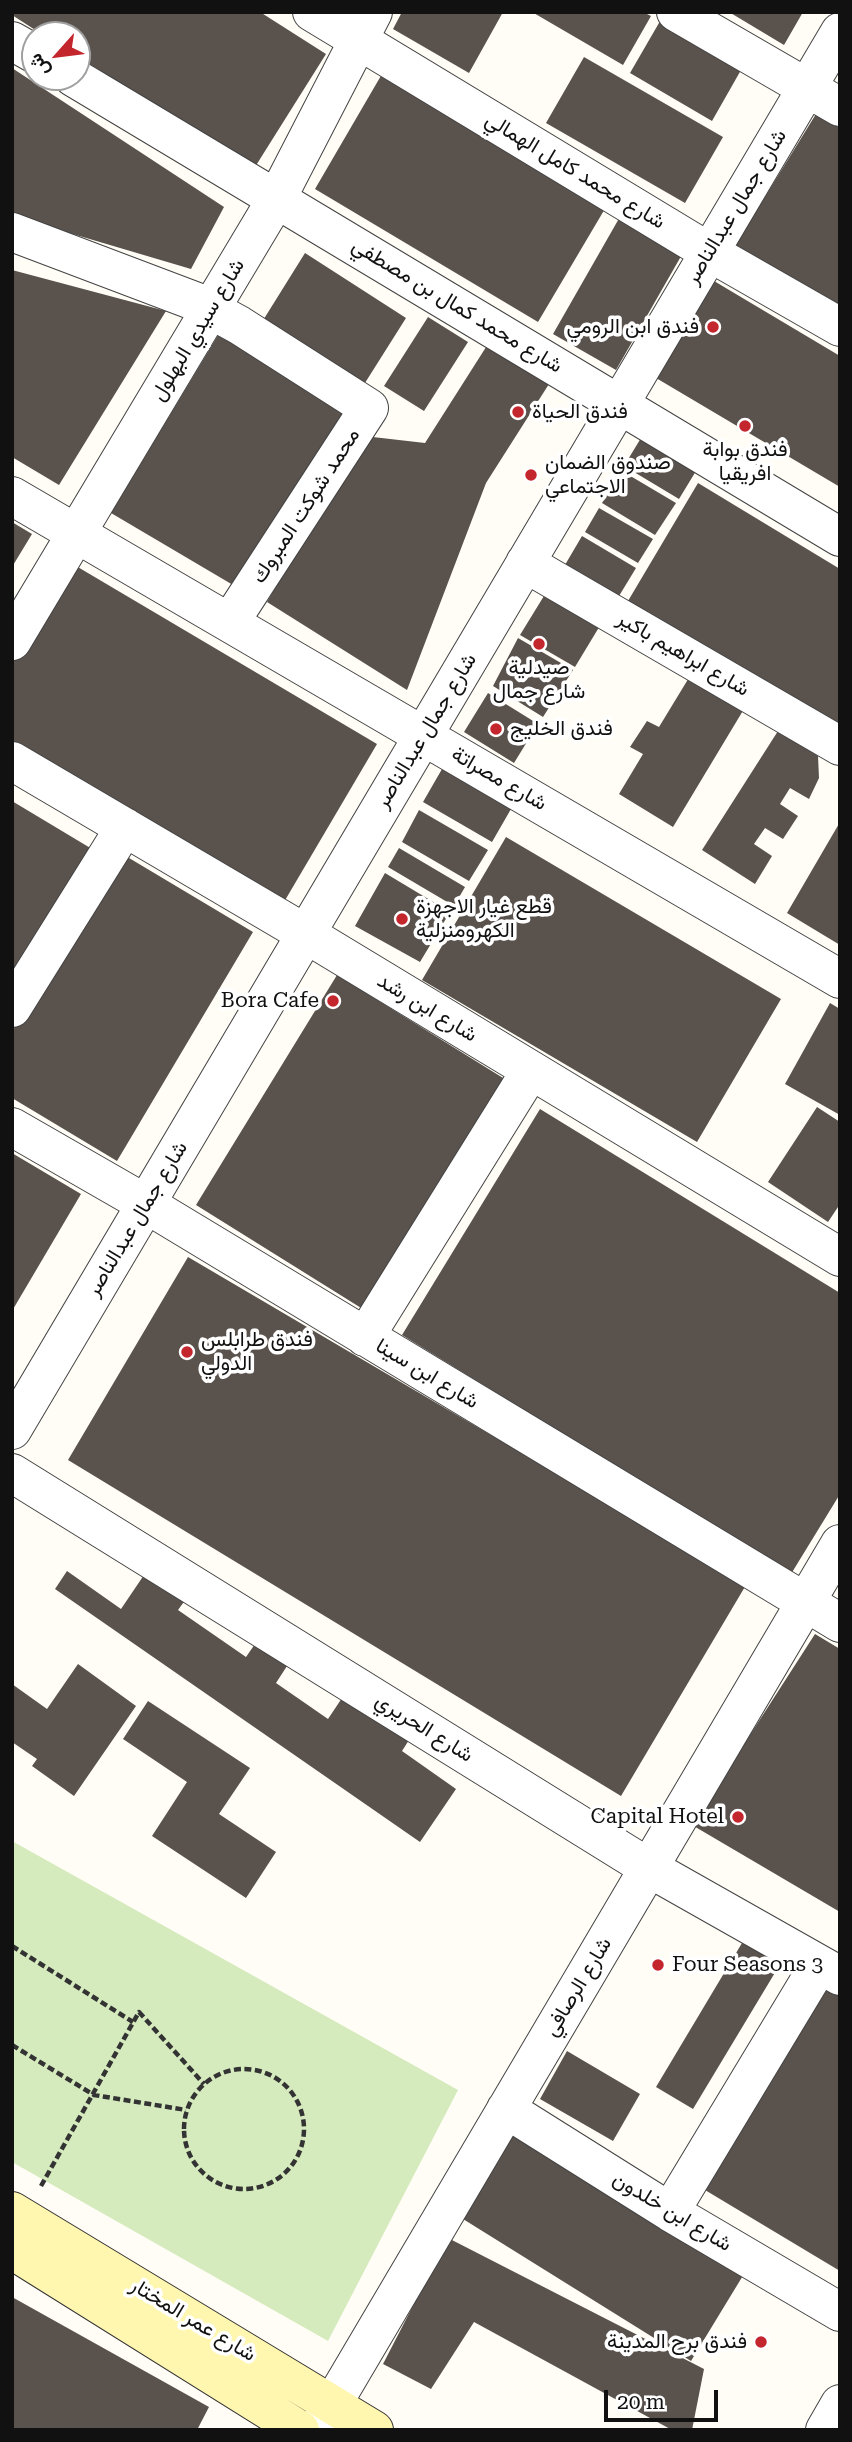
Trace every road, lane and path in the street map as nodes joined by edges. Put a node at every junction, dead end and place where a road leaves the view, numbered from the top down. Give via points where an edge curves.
1 (312, 12) edge
2 (676, 12) edge
3 (365, 26) edge
4 (840, 32) edge
5 (91, 88) edge
6 (806, 88) junction
7 (840, 107) edge
8 (277, 198) junction
9 (12, 232) edge
10 (709, 252) junction
11 (211, 309) junction
12 (840, 327) edge
13 (619, 404) junction
14 (12, 496) edge
15 (76, 531) junction
16 (840, 537) edge
17 (525, 563) junction
18 (230, 622) junction
19 (12, 641) edge
20 (424, 735) junction
21 (840, 746) edge
22 (12, 761) edge
23 (125, 827) junction
24 (306, 934) junction
25 (840, 979) edge
26 (12, 1008) edge
27 (531, 1070) junction
28 (12, 1127) edge
29 (146, 1204) junction
30 (840, 1257) edge
31 (365, 1337) junction
32 (12, 1430) edge
33 (12, 1473) edge
34 (840, 1544) edge
35 (805, 1603) junction
36 (840, 1623) edge
37 (649, 1868) junction
38 (12, 1946) edge
39 (829, 1970) edge
40 (133, 2022) junction
41 (12, 2045) edge
42 (204, 2084) junction
43 (94, 2095) junction
44 (506, 2109) junction
45 (186, 2110) junction
46 (670, 2212) junction
47 (16, 2226) edge
48 (840, 2312) edge
49 (840, 2404) edge
50 (325, 2417) edge
51 (300, 2430) edge
52 (374, 2430) edge
53 (825, 2430) edge

1 - 3 street, شارع محمد كامل الهمالي
2 - 6 street
3 - 8 street, شارع سيدي البهلول
3 - 10 street, شارع محمد كامل الهمالي
4 - 6 street, شارع جمال عبدالناصر
5 - 8 street, شارع محمد كمال بن مصطفي
6 - 7 street
6 - 10 street, شارع جمال عبدالناصر
8 - 11 street, شارع سيدي البهلول
8 - 13 street, شارع محمد كمال بن مصطفي
9 - 11 street, محمد شوكت المبروك
10 - 12 street, شارع محمد كامل الهمالي
10 - 13 street, شارع جمال عبدالناصر
11 - 15 street, شارع سيدي البهلول
11 - 18 street, محمد شوكت المبروك via 369,408
13 - 16 street, شارع محمد كمال بن مصطفي
13 - 17 street, شارع جمال عبدالناصر
14 - 15 street, شارع مصراتة
15 - 18 street, شارع مصراتة
15 - 19 street, شارع سيدي البهلول
17 - 20 street, شارع جمال عبدالناصر
17 - 21 street, شارع ابراهيم باكير
18 - 20 street, شارع مصراتة
20 - 24 street, شارع جمال عبدالناصر
20 - 25 street, شارع مصراتة
22 - 23 street, شارع ابن رشد
23 - 24 street, شارع ابن رشد
23 - 26 street
24 - 27 street, شارع ابن رشد
24 - 29 street, شارع جمال عبدالناصر
27 - 30 street, شارع ابن رشد
27 - 31 street
28 - 29 street, شارع ابن سينا
29 - 31 street, شارع ابن سينا
29 - 32 street, شارع جمال عبدالناصر
31 - 35 street, شارع ابن سينا
33 - 37 street, شارع الحريري
34 - 35 street, شارع الرصافي
35 - 36 street, شارع ابن سينا
35 - 37 street, شارع الرصافي
37 - 39 street, شارع الحريري
37 - 44 street, شارع الرصافي
38 - 40 path
39 - 46 street
40 - 42 path via 139,2012
40 - 43 path
41 - 43 path
42 - 45 path
42 - 45 path via 227,2071 247,2068 283,2083 303,2118 304,2138 298,2157 285,2174 268,2185 228,2188 210,2180 196,2166 183,2130
43 - 45 path
43 - 47 path
44 - 46 street, شارع ابن خلدون
44 - 50 street, شارع الرصافي
46 - 48 street, شارع ابن خلدون
47 - 50 main road, شارع عمر المختار
47 - 51 main road, شارع عمر المختار
49 - 53 street
50 - 52 main road, شارع عمر المختار

